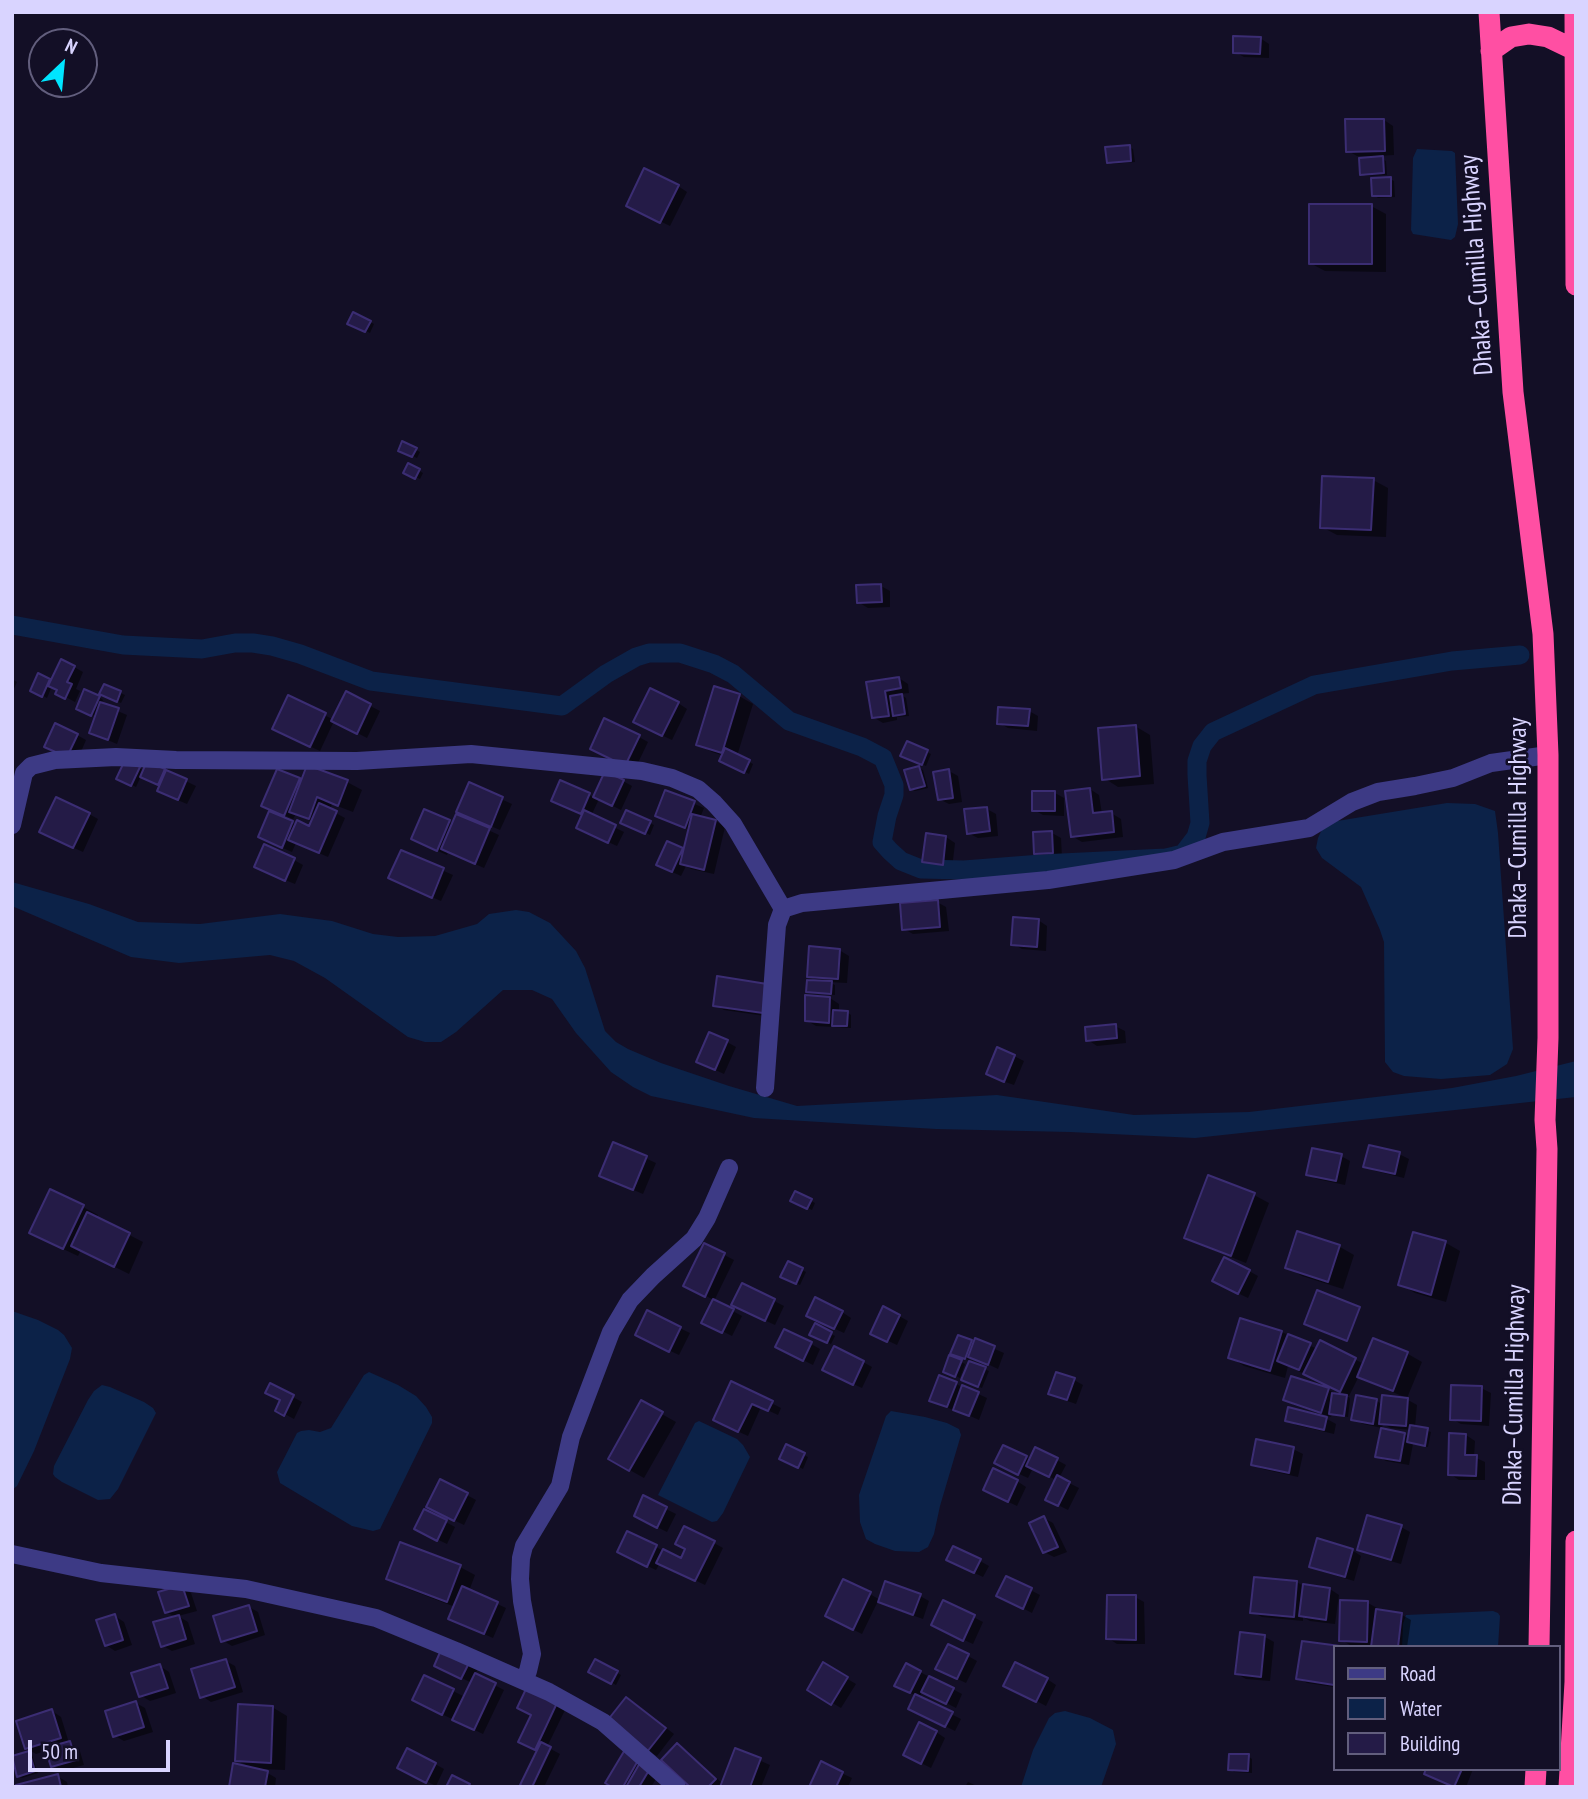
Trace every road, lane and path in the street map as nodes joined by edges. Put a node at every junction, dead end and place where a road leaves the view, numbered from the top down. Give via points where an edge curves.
1 (1489, 12) edge
2 (1575, 12) edge
3 (1575, 50) edge
4 (1491, 51) junction
5 (1576, 285) edge
6 (1548, 755) junction
7 (12, 825) edge
8 (783, 909) junction
9 (765, 1088) dead end
10 (729, 1168) dead end
11 (1576, 1541) edge
12 (12, 1554) edge
13 (1539, 1645) edge
14 (524, 1680) junction
15 (1575, 1682) edge
16 (1574, 1727) edge
17 (677, 1787) edge
18 (1569, 1787) edge

1 - 4 highway, Dhaka–Cumilla Highway
2 - 3 highway
3 - 4 highway via 1529,34 1511,37
3 - 5 highway
4 - 6 highway, Dhaka–Cumilla Highway via 1513,392 1543,634
6 - 8 street via 1491,763 1453,778 1378,792 1309,828 1223,842 1174,860 1048,880 802,903
6 - 13 highway, Dhaka–Cumilla Highway
7 - 8 street via 24,774 32,766 55,760 357,761 471,754 642,772 698,789 714,803 733,824
8 - 9 street via 777,925
10 - 14 street via 694,1239 630,1300 611,1332 571,1437 560,1486 524,1546 520,1579 532,1654
11 - 15 highway
12 - 14 street via 101,1573 246,1589 376,1618
14 - 17 street via 603,1722
15 - 16 highway
16 - 18 highway

